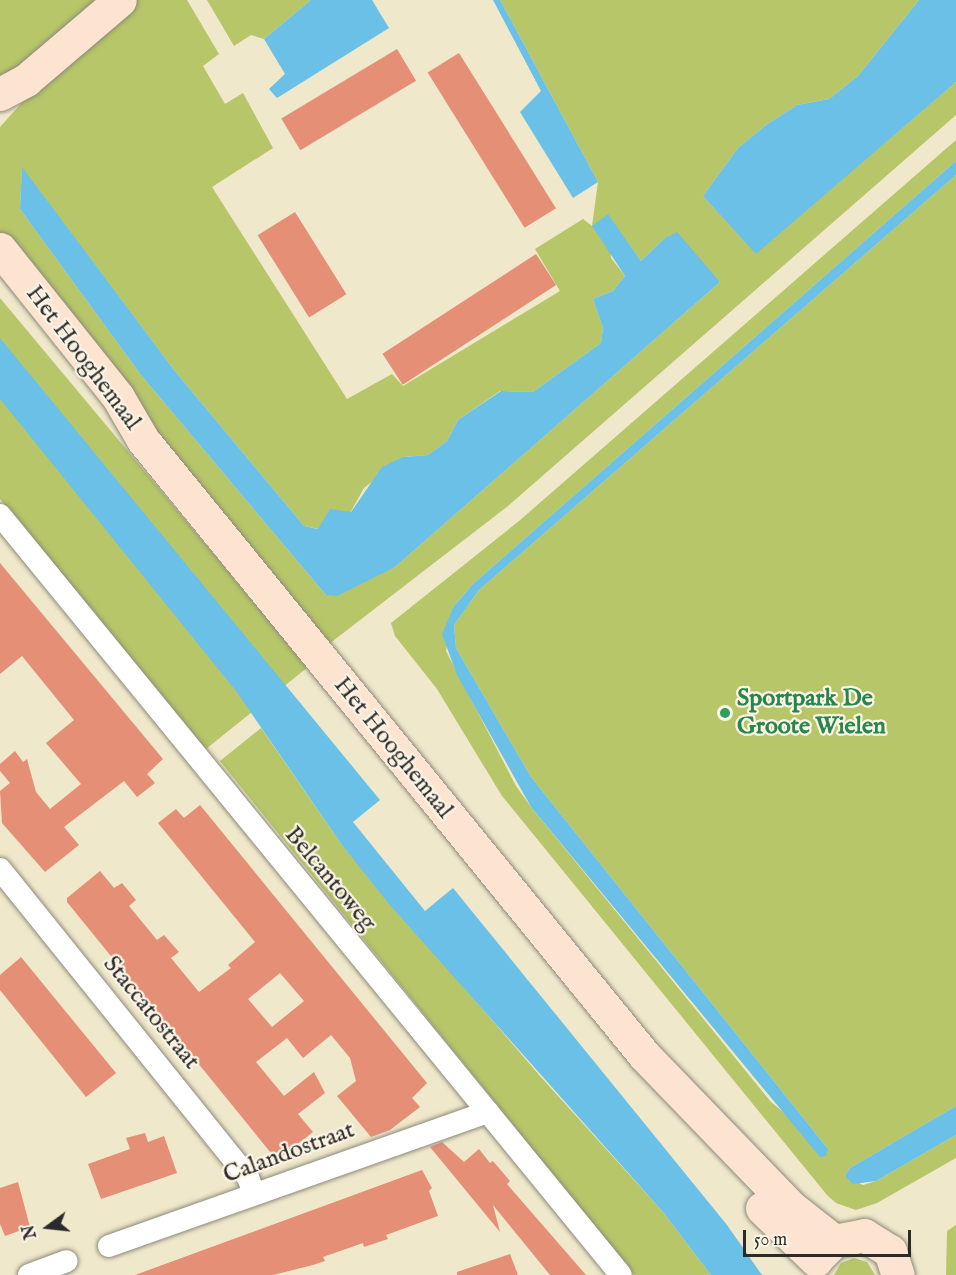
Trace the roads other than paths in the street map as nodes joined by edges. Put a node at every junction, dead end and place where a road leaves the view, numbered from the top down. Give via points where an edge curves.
1 (120, 0) edge
2 (13, 87) edge
3 (0, 115) edge
4 (0, 249) edge
5 (0, 285) edge
6 (143, 440) junction
7 (0, 515) edge
8 (0, 869) edge
9 (488, 1112) junction
10 (254, 1194) junction
11 (109, 1246) dead end
12 (821, 1259) edge
13 (67, 1261) dead end
14 (29, 1275) edge
15 (621, 1275) edge
16 (898, 1275) edge

1 - 2 street
2 - 3 street via 19,95
4 - 6 street, Het Hooghemaal via 118,397
5 - 6 street, Het Hooghemaal via 105,407
6 - 12 street, Het Hooghemaal via 644,1054 683,1121 767,1214
7 - 9 street, Belcantoweg
8 - 10 street, Staccatostraat via 248,1177
9 - 10 street, Calandostraat
9 - 15 street, Belcantoweg
10 - 11 street, Calandostraat
12 - 16 street via 853,1234 873,1238 890,1251
13 - 14 street

